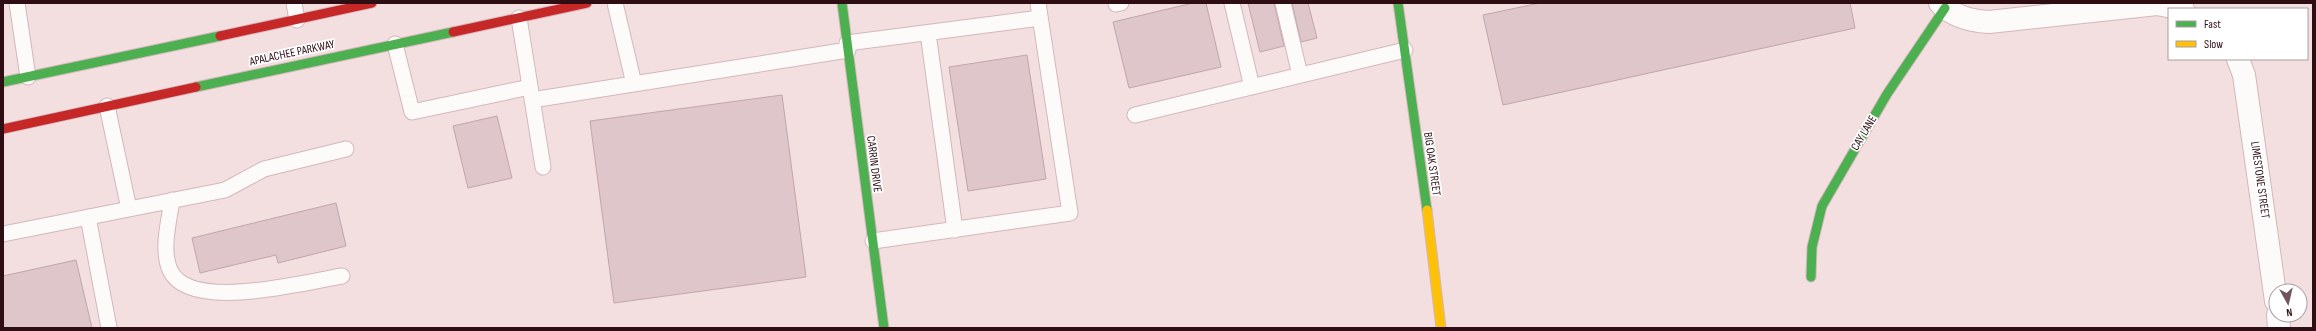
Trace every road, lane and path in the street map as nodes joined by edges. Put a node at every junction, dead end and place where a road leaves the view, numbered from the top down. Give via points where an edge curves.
1 (17, 3) edge
2 (294, 3) edge
3 (372, 3) edge
4 (587, 3) edge
5 (615, 3) edge
6 (842, 3) edge
7 (1038, 3) edge
8 (1232, 3) edge
9 (1283, 3) edge
10 (1398, 3) edge
11 (1942, 6) edge
12 (327, 8) edge
13 (2178, 8) edge
14 (519, 18) junction
15 (1040, 18) junction
16 (297, 20) junction
17 (928, 33) junction
18 (395, 44) junction
19 (847, 46) junction
20 (1405, 50) junction
21 (2238, 60) edge
22 (1300, 76) junction
23 (28, 77) junction
24 (3, 82) edge
25 (634, 84) junction
26 (1252, 87) junction
27 (531, 93) junction
28 (107, 106) junction
29 (1135, 115) dead end
30 (3, 129) edge
31 (346, 149) dead end
32 (543, 167) dead end
33 (172, 200) junction
34 (129, 209) junction
35 (88, 217) junction
36 (955, 230) junction
37 (3, 234) edge
38 (872, 241) junction
39 (342, 276) dead end
40 (1811, 277) dead end
41 (2273, 283) edge
42 (109, 328) edge
43 (884, 328) edge
44 (1441, 328) edge

1 - 23 lane
2 - 16 lane
3 - 12 main road
4 - 14 main road, APALACHEE PARKWAY
5 - 25 lane
6 - 19 main road, CARRIN DRIVE
7 - 15 lane
8 - 26 lane
9 - 22 lane
10 - 20 main road, BIG OAK STREET
11 - 13 street via 1971,20 1989,22 2157,4
11 - 40 main road, CAY LANE via 1822,206 1812,247
12 - 16 main road
14 - 18 main road, APALACHEE PARKWAY
14 - 27 lane
15 - 17 lane
15 - 36 lane via 1070,213
16 - 23 main road
17 - 19 lane
17 - 36 lane
18 - 27 lane via 412,112
18 - 28 main road, APALACHEE PARKWAY
19 - 25 lane
19 - 38 main road, CARRIN DRIVE
20 - 22 lane
20 - 44 main road, BIG OAK STREET
21 - 41 street, LIMESTONE STREET via 2244,75
22 - 26 lane
23 - 24 main road
25 - 27 lane
26 - 29 lane
27 - 32 lane
28 - 30 main road, APALACHEE PARKWAY
28 - 34 lane
31 - 33 lane via 264,169 225,190
33 - 34 lane
33 - 39 lane via 166,257 176,278 187,285 206,292 251,292
34 - 35 lane
35 - 37 lane
35 - 42 lane
36 - 38 lane
38 - 43 main road, CARRIN DRIVE

